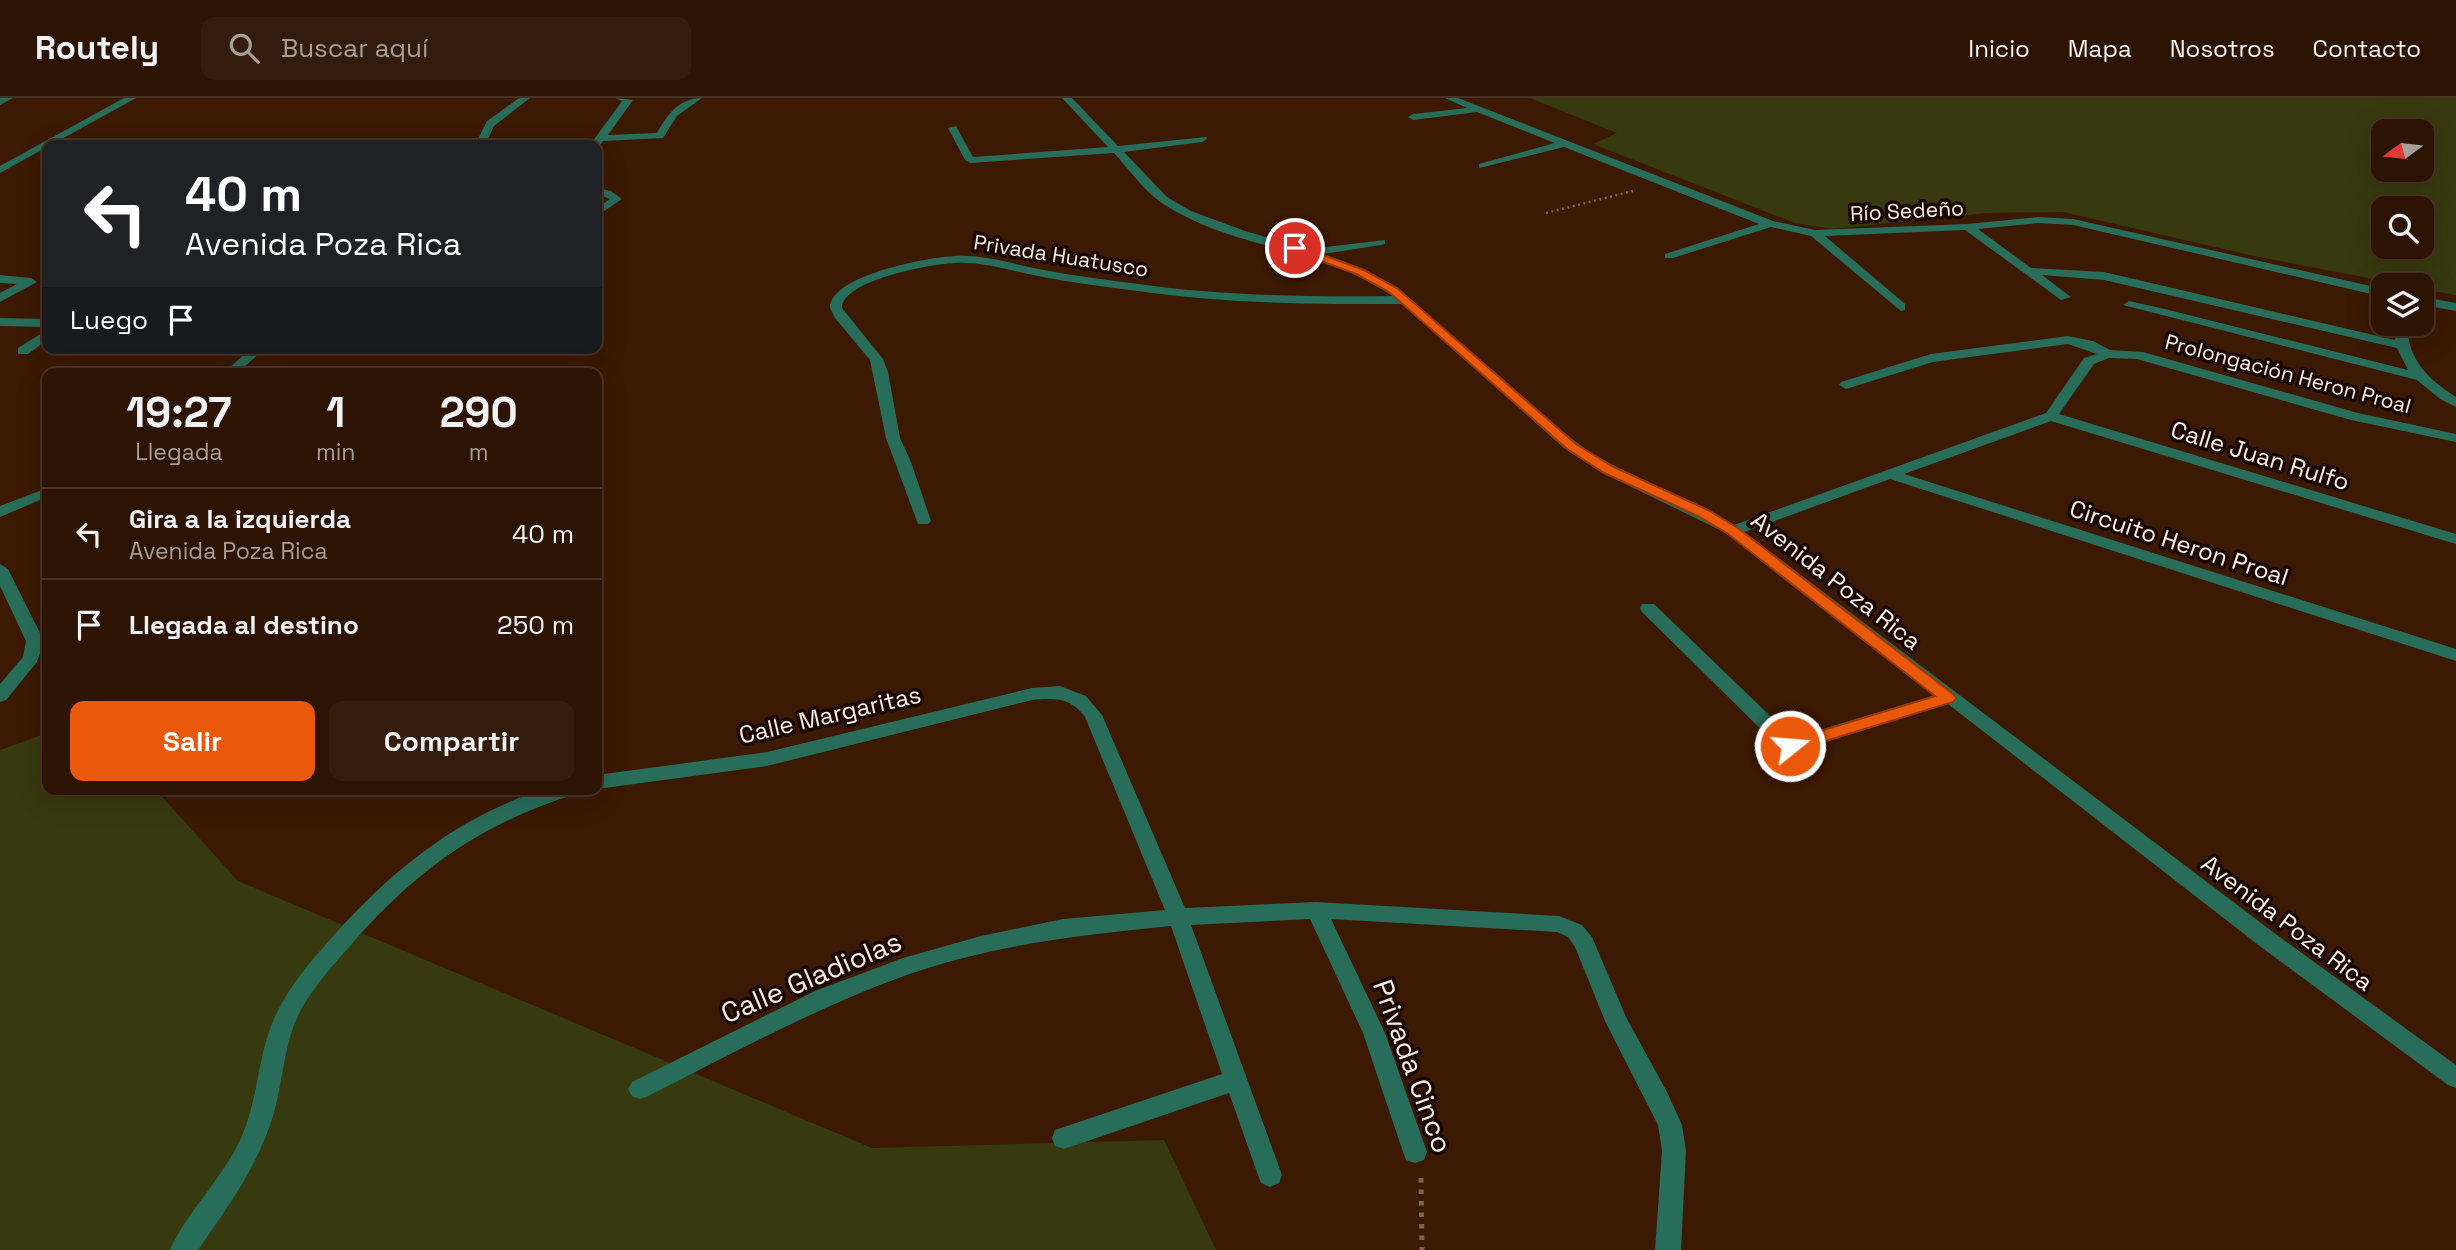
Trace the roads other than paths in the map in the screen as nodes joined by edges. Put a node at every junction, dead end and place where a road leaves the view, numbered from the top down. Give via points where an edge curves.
1 (8, 98) edge
2 (131, 98) edge
3 (525, 98) edge
4 (621, 98) edge
5 (697, 98) edge
6 (1067, 98) edge
7 (1450, 98) edge
8 (0, 102) edge
9 (1478, 110) junction
10 (1413, 117) dead end
11 (953, 128) dead end
12 (1202, 139) dead end
13 (55, 140) edge
14 (481, 140) edge
15 (598, 140) edge
16 (602, 141) edge
17 (1563, 144) junction
18 (42, 147) edge
19 (1113, 149) junction
20 (1483, 166) dead end
21 (0, 170) edge
22 (602, 192) edge
23 (602, 210) edge
24 (1770, 224) junction
25 (1968, 227) junction
26 (1815, 233) junction
27 (1381, 242) dead end
28 (1309, 253) junction
29 (1669, 256) dead end
30 (2030, 271) junction
31 (0, 279) edge
32 (2371, 290) edge
33 (2066, 297) dead end
34 (0, 298) edge
35 (1405, 300) junction
36 (2434, 303) edge
37 (2129, 305) dead end
38 (1901, 307) dead end
39 (2456, 307) edge
40 (0, 322) edge
41 (42, 323) edge
42 (2401, 336) edge
43 (42, 338) edge
44 (2401, 345) junction
45 (23, 351) dead end
46 (253, 354) edge
47 (2108, 354) junction
48 (235, 368) edge
49 (2417, 376) junction
50 (1846, 385) dead end
51 (2456, 403) edge
52 (2051, 416) junction
53 (2456, 438) edge
54 (1888, 474) junction
55 (42, 494) edge
56 (0, 512) edge
57 (923, 521) dead end
58 (1733, 531) junction
59 (2456, 539) edge
60 (0, 569) edge
61 (1648, 608) dead end
62 (2456, 655) edge
63 (0, 696) edge
64 (1948, 698) junction
65 (602, 781) edge
66 (544, 795) edge
67 (1316, 911) junction
68 (1178, 917) junction
69 (2456, 1078) edge
70 (1236, 1080) junction
71 (640, 1088) dead end
72 (1064, 1138) dead end
73 (1415, 1152) road end
74 (1270, 1175) dead end
75 (183, 1250) edge
76 (1668, 1250) edge

1 - 8 street
2 - 13 street
3 - 14 street via 489,124
4 - 15 street via 628,100
5 - 16 street via 673,114 660,135
6 - 19 street, Avenida Poza Rica
7 - 9 street, Río Sedeño
9 - 10 street
9 - 17 street, Río Sedeño
11 - 19 street via 970,160
12 - 19 street
17 - 20 street
17 - 24 street, Río Sedeño
18 - 21 street
19 - 28 street, Avenida Poza Rica via 1178,210
22 - 23 street via 617,199
24 - 26 street, Río Sedeño
24 - 29 street
25 - 26 street, Río Sedeño
25 - 30 street
25 - 32 street, Río Sedeño via 2038,220 2073,222
26 - 38 street
27 - 28 street
28 - 35 street, Avenida Poza Rica via 1360,272
30 - 33 street
30 - 44 street via 2104,276
31 - 34 street via 31,282
35 - 57 street, Privada Huatusco via 1199,296 954,259 901,269 848,289 837,298 835,307 876,359 892,438
35 - 58 street, Avenida Poza Rica via 1571,446 1609,470
36 - 39 street
37 - 49 street
40 - 41 street
42 - 44 street
43 - 45 street
44 - 49 street
46 - 48 street
47 - 50 street, Prolongación Heron Proal via 2078,341 2055,342 1931,358
47 - 52 street via 2089,361
47 - 53 street, Prolongación Heron Proal via 2138,355 2356,417
49 - 51 street
52 - 54 street
52 - 59 street, Calle Juan Rulfo
54 - 58 street
54 - 62 street, Circuito Heron Proal
55 - 56 street
58 - 64 street, Avenida Poza Rica
60 - 63 street via 35,640 31,658
61 - 64 street via 1790,746
64 - 69 street, Avenida Poza Rica
65 - 68 street, Calle Margaritas via 766,758 1032,694 1074,694 1093,715
66 - 75 street via 486,818 430,855 369,908 306,982 281,1030 261,1119 239,1171
67 - 68 street, Calle Gladiolas
67 - 73 street, Privada Cinco via 1369,1021
67 - 76 street, Calle Gladiolas via 1559,924 1575,931 1670,1125 1674,1151
68 - 70 street
68 - 71 street, Calle Gladiolas via 1063,928 903,967 823,998
70 - 72 street
70 - 74 street

